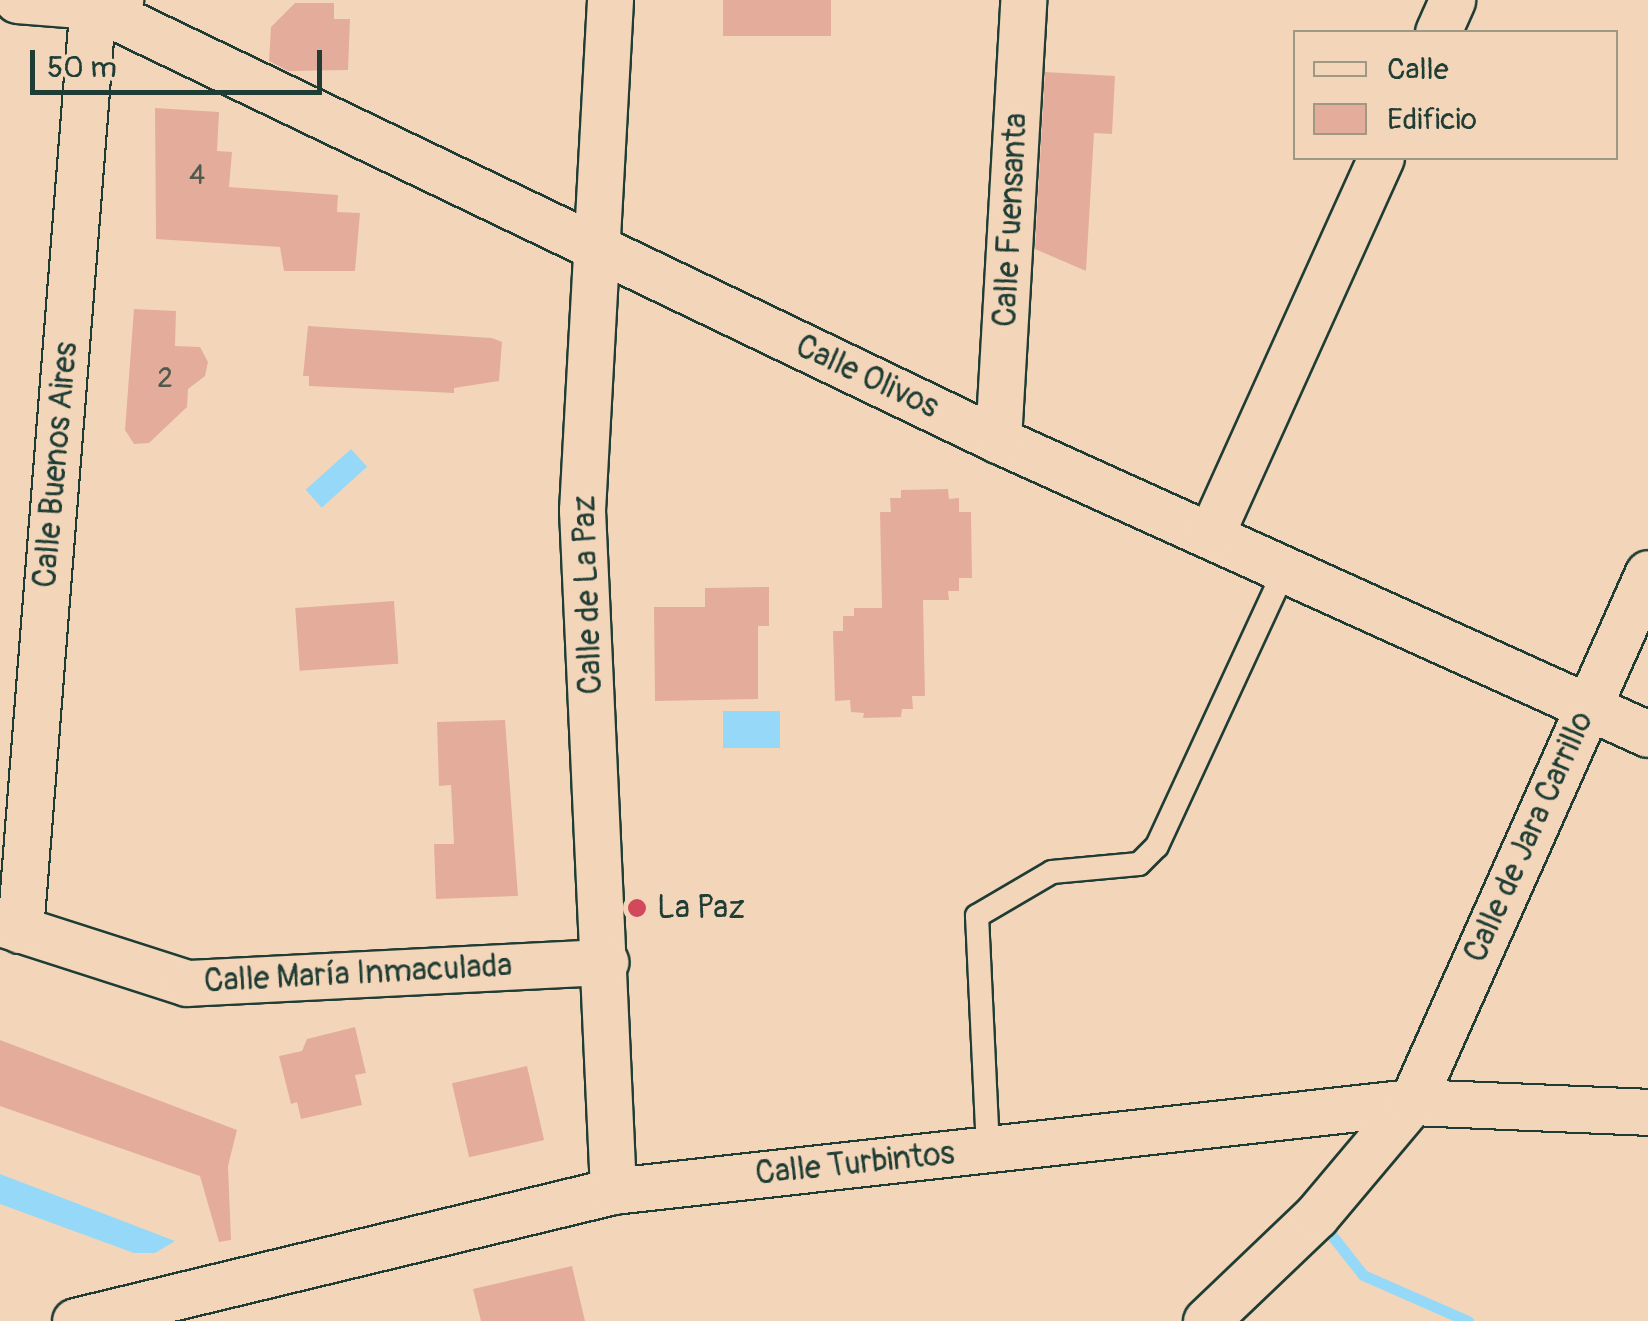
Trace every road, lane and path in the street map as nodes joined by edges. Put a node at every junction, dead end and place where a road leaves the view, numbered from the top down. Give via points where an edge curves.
1 (17, 0) edge
2 (610, 0) edge
3 (1023, 0) edge
4 (1452, 0) edge
5 (103, 2) edge
6 (1439, 30) edge
7 (1380, 160) edge
8 (596, 248) junction
9 (998, 440) junction
10 (1211, 534) junction
11 (1286, 567) junction
12 (1648, 573) edge
13 (1588, 704) junction
14 (1648, 734) edge
15 (10, 926) edge
16 (605, 962) junction
17 (1412, 1102) junction
18 (1648, 1112) edge
19 (988, 1150) junction
20 (613, 1191) junction
21 (75, 1321) edge
22 (1206, 1321) edge

1 - 5 street
2 - 8 street, Calle de La Paz
3 - 9 street, Calle Fuensanta
4 - 6 street
5 - 8 street, Calle Olivos
5 - 15 street, Calle Buenos Aires
7 - 10 street
8 - 9 street, Calle Olivos
8 - 16 street, Calle de La Paz via 582,510
9 - 10 street, Calle Olivos
10 - 11 street, Calle Olivos
11 - 13 street, Calle Olivos
11 - 19 lane via 1157,846 1140,864 1052,872 977,916
12 - 13 street, Calle de Jara Carrillo
13 - 14 street, Calle Olivos
13 - 17 street, Calle de Jara Carrillo
15 - 16 street, Calle María Inmaculada via 187,983
16 - 20 street, Calle de La Paz
17 - 18 street, Calle Turbintos
17 - 19 street, Calle Turbintos
17 - 22 street, Calle de Jara Carrillo via 1316,1216
19 - 20 street, Calle Turbintos
20 - 21 street, Calle Turbintos

